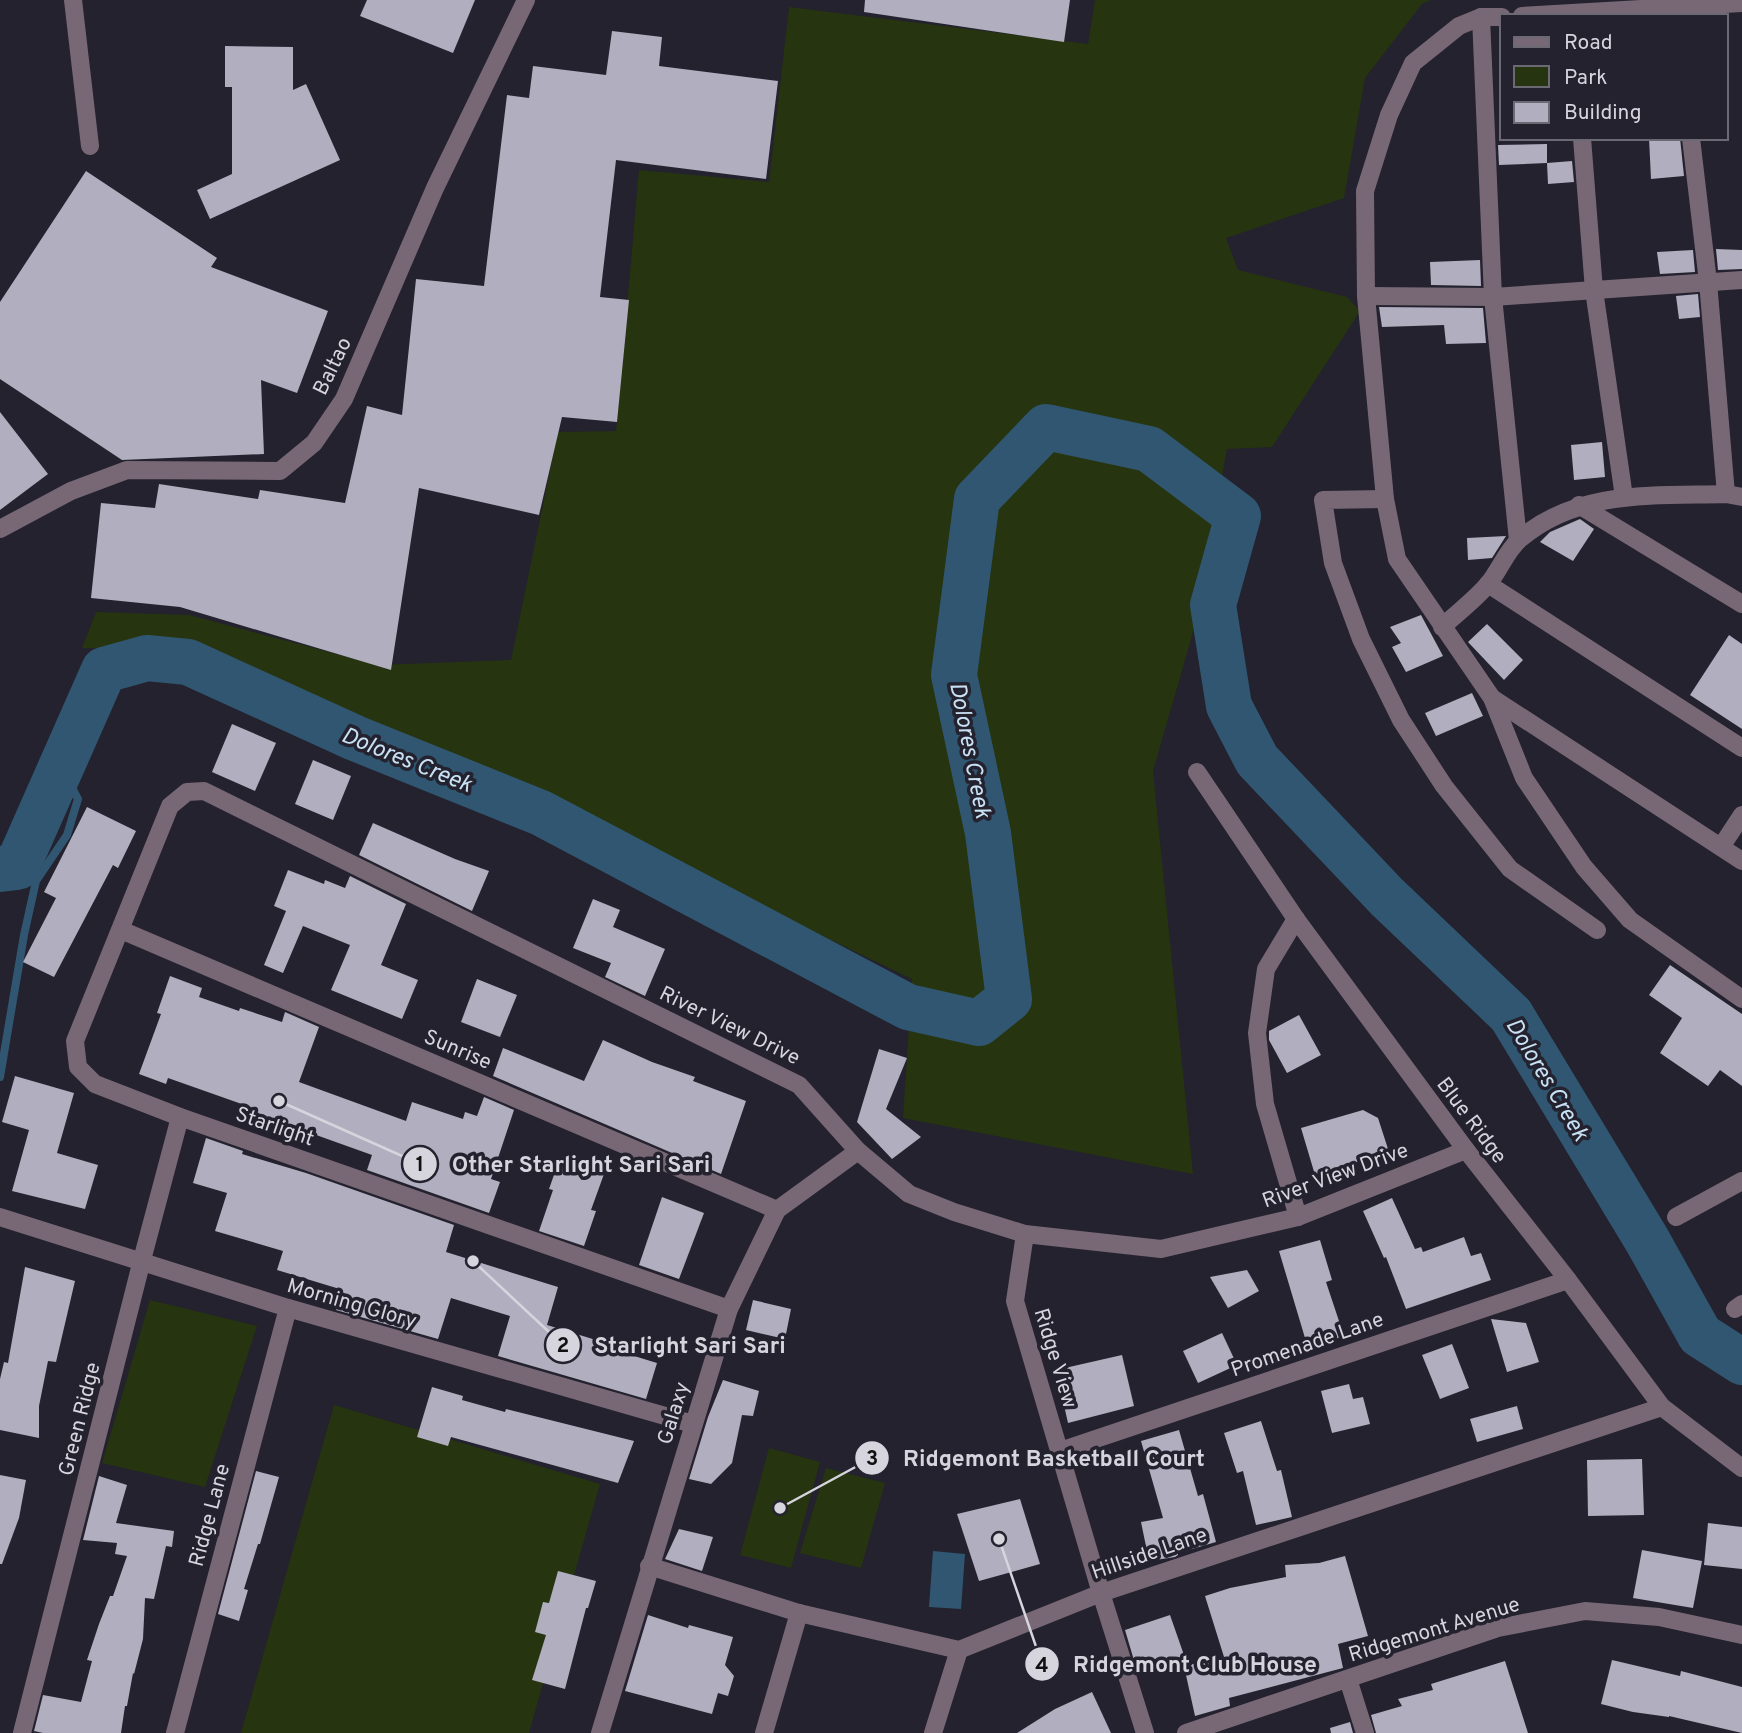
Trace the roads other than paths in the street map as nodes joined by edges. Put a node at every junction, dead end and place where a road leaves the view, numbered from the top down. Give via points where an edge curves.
1 (73, 0) edge
2 (526, 0) edge
3 (1742, 3) edge
4 (1677, 11) edge
5 (1598, 14) edge
6 (1500, 16) edge
7 (1481, 17) junction
8 (1582, 140) edge
9 (1691, 140) edge
10 (90, 146) dead end
11 (1742, 280) edge
12 (1707, 282) junction
13 (1594, 290) junction
14 (1366, 296) junction
15 (1493, 297) junction
16 (1734, 495) edge
17 (1624, 497) junction
18 (1385, 499) junction
19 (1579, 505) junction
20 (0, 529) edge
21 (1518, 540) junction
22 (1488, 584) junction
23 (1742, 604) edge
24 (1442, 627) junction
25 (1492, 698) junction
26 (1742, 748) edge
27 (1197, 772) dead end
28 (170, 806) joint
29 (1742, 815) edge
30 (1721, 847) junction
31 (1742, 861) edge
32 (1296, 919) junction
33 (121, 930) junction
34 (1597, 930) dead end
35 (1742, 999) edge
36 (180, 1117) junction
37 (1466, 1150) junction
38 (858, 1151) junction
39 (1742, 1181) edge
40 (777, 1210) junction
41 (0, 1217) edge
42 (1298, 1217) junction
43 (1676, 1217) dead end
44 (1025, 1234) junction
45 (142, 1260) junction
46 (1568, 1280) junction
47 (288, 1308) junction
48 (729, 1308) junction
49 (1662, 1407) junction
50 (693, 1424) junction
51 (1060, 1451) junction
52 (1742, 1468) edge
53 (649, 1566) junction
54 (1101, 1592) junction
55 (799, 1613) junction
56 (1742, 1635) edge
57 (959, 1650) junction
58 (1348, 1679) junction
59 (22, 1733) edge
60 (175, 1733) edge
61 (600, 1733) edge
62 (764, 1733) edge
63 (933, 1733) edge
64 (1145, 1733) edge
65 (1186, 1733) edge
66 (1365, 1733) edge

1 - 10 street
2 - 20 street, Baltao via 435,188 344,399 314,443 280,471 127,470 71,491
3 - 4 street
4 - 5 street
6 - 7 street
7 - 14 street via 1459,26 1413,63 1389,115 1365,191
7 - 15 street
8 - 13 street
9 - 12 street
11 - 12 street
12 - 13 street
12 - 16 street
13 - 15 street
13 - 17 street
14 - 15 street
14 - 18 street
15 - 21 street
16 - 17 street
17 - 19 street
18 - 24 street via 1397,559
18 - 34 street via 1323,500 1333,563 1361,639 1402,720 1444,786 1510,869
19 - 21 street
19 - 23 street
21 - 22 street
22 - 24 street
22 - 26 street
24 - 25 street
25 - 30 street
25 - 35 street via 1524,778 1584,867 1630,920
27 - 32 street, Blue Ridge
28 - 33 street, Starlight
28 - 38 street, River View Drive via 187,792 204,791 799,1085
29 - 30 street
30 - 31 street
32 - 37 street, Blue Ridge
32 - 42 street via 1266,969 1257,1034 1265,1104
33 - 36 street, Starlight via 75,1041 78,1067 95,1084
33 - 40 street, Sunrise
36 - 45 street, Green Ridge
36 - 48 street, Starlight
37 - 42 street, River View Drive
37 - 46 street, Blue Ridge
38 - 40 street, Galaxy
38 - 44 street, River View Drive via 909,1194
39 - 43 street
40 - 48 street, Galaxy
41 - 45 street, Morning Glory
42 - 44 street, River View Drive via 1161,1249
44 - 51 street, Ridge View via 1015,1301
45 - 47 street, Morning Glory
45 - 59 street, Green Ridge
46 - 49 street, Blue Ridge
46 - 51 street, Promenade Lane
47 - 50 street, Morning Glory
47 - 60 street, Ridge Lane
48 - 50 street, Galaxy
49 - 52 street, Blue Ridge
49 - 54 street, Hillside Lane
50 - 53 street, Galaxy
51 - 54 street, Ridge View
53 - 55 street
53 - 61 street, Galaxy
54 - 57 street, Hillside Lane
54 - 64 street, Ridge View
55 - 57 street
55 - 62 street
56 - 58 street, Ridgemont Avenue via 1659,1617 1585,1611 1498,1628
57 - 63 street
58 - 65 street, Ridgemont Avenue
58 - 66 street

